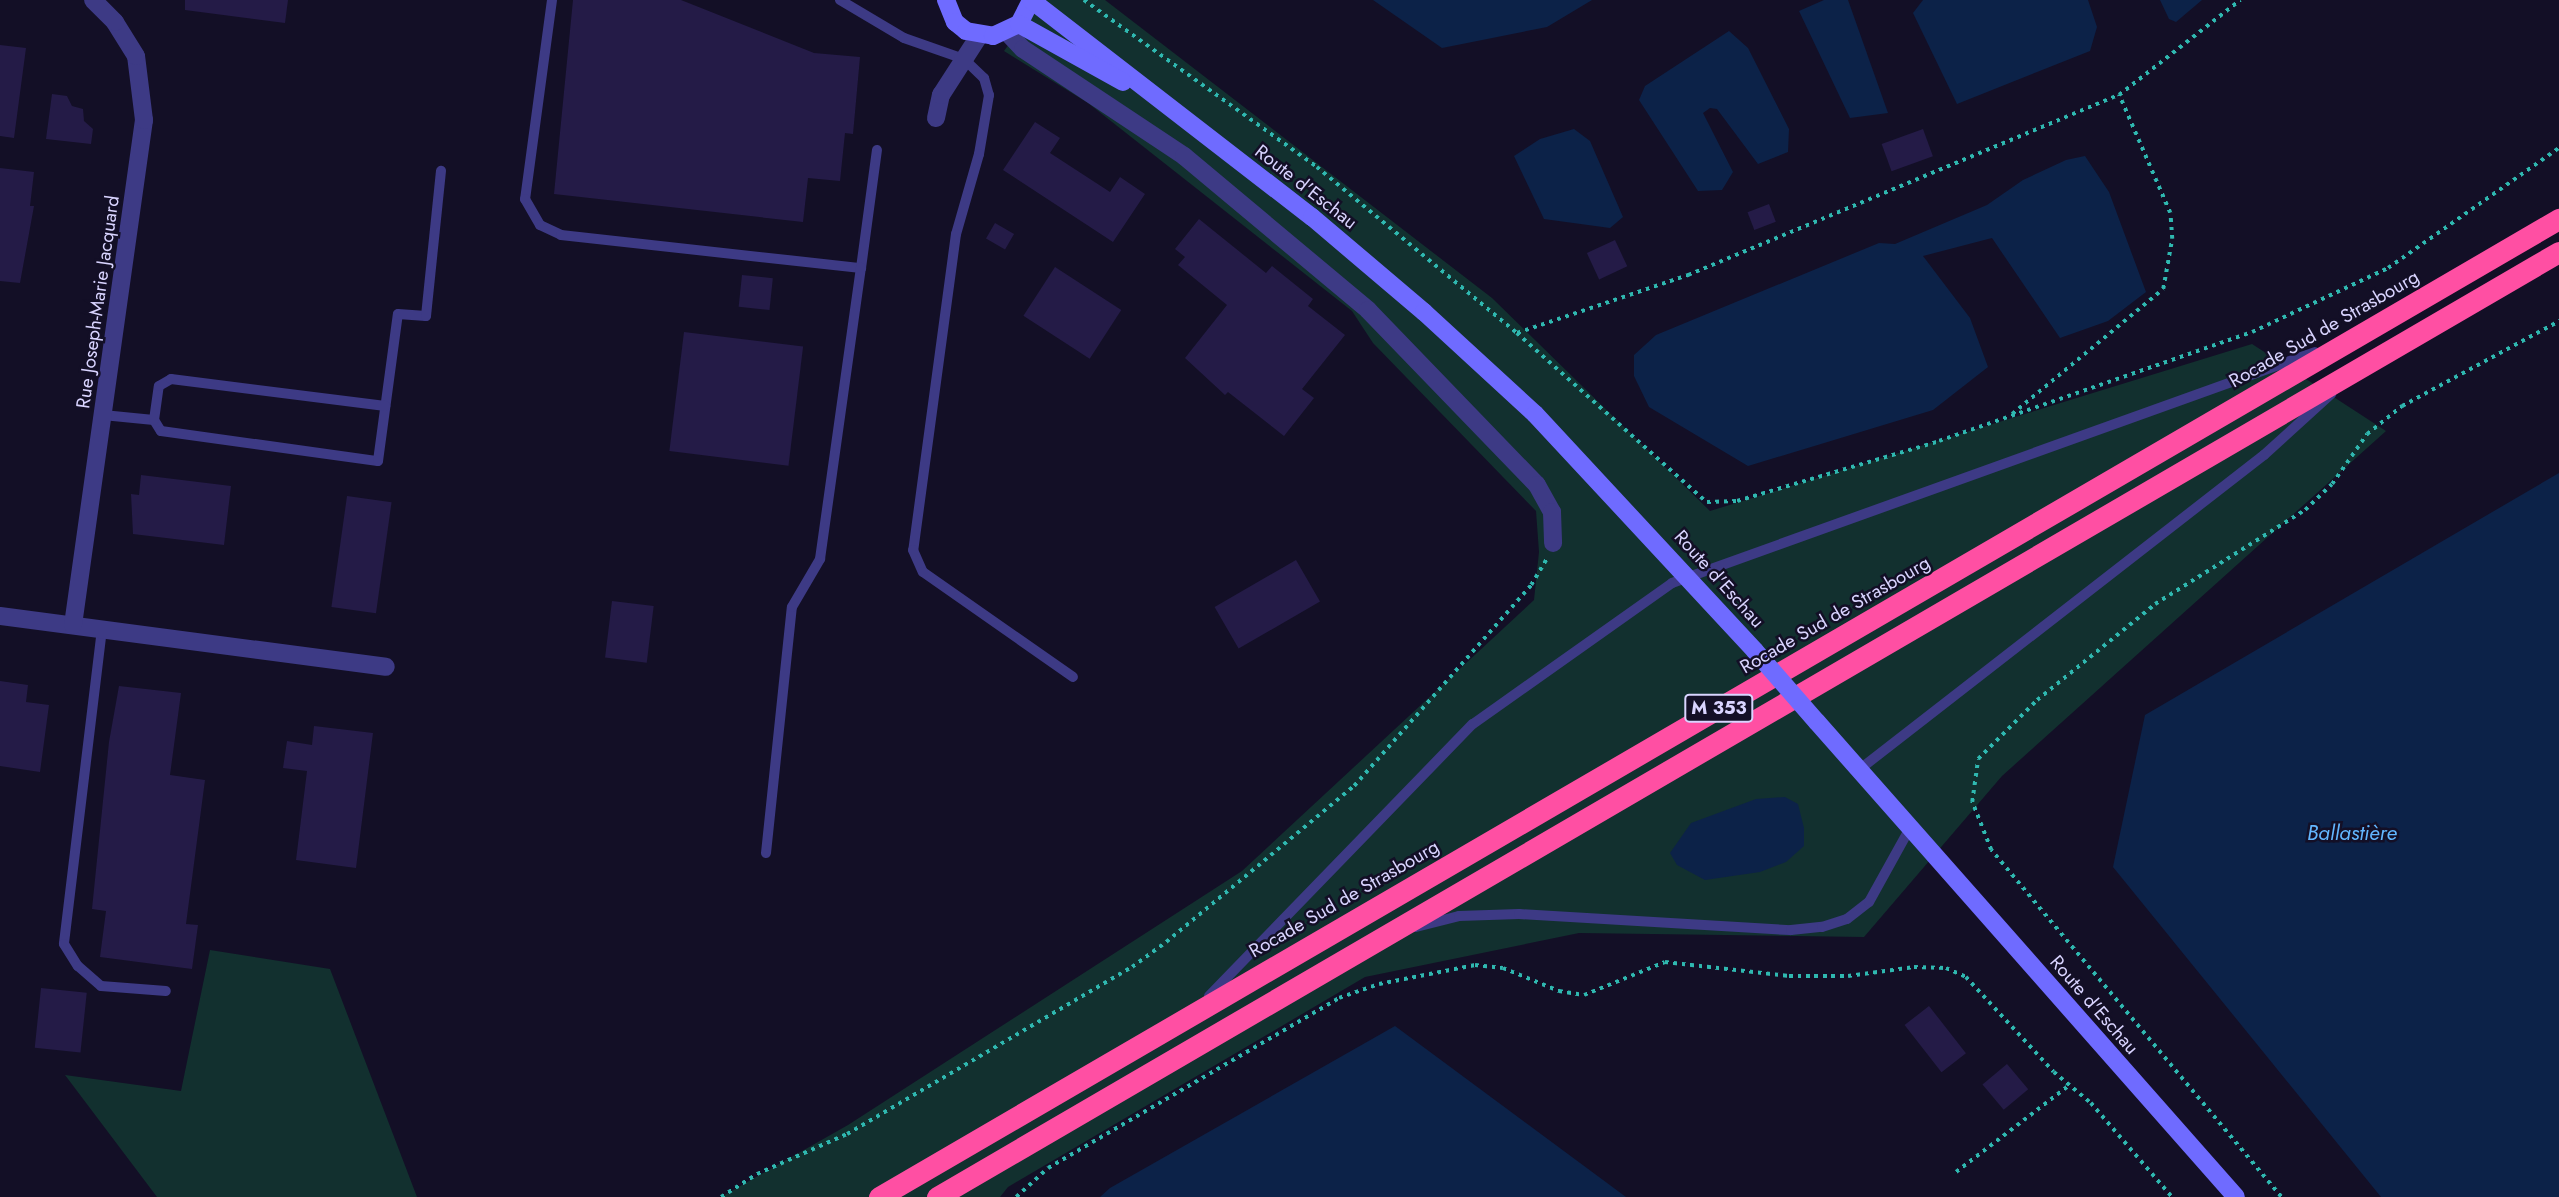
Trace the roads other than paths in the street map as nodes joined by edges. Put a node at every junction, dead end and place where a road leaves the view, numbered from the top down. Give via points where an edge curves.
1 (93, 0) edge
2 (552, 0) edge
3 (840, 0) edge
4 (946, 0) edge
5 (1031, 0) edge
6 (1013, 28) junction
7 (979, 36) junction
8 (964, 59) junction
9 (1171, 109) junction
10 (936, 118) dead end
11 (877, 150) dead end
12 (441, 171) dead end
13 (2559, 219) edge
14 (2559, 252) edge
15 (861, 268) junction
16 (2349, 341) junction
17 (2358, 369) junction
18 (385, 406) junction
19 (103, 415) junction
20 (154, 420) junction
21 (1553, 543) road end
22 (1689, 577) junction
23 (0, 616) edge
24 (73, 625) junction
25 (102, 629) junction
26 (386, 667) dead end
27 (1073, 677) dead end
28 (1860, 769) junction
29 (1910, 828) junction
30 (766, 853) dead end
31 (1367, 946) junction
32 (166, 992) dead end
33 (1192, 1013) junction
34 (879, 1197) edge
35 (937, 1197) edge
36 (2236, 1197) edge

1 - 19 street, Rue Joseph-Marie Jacquard via 128,40 144,95
2 - 15 lane via 524,199 540,225 561,235
3 - 8 lane via 904,38
4 - 7 main road via 955,22
5 - 6 main road
5 - 9 main road, Route d'Eschau
6 - 7 main road
6 - 9 main road, Route d'Eschau
6 - 21 street via 1023,49 1184,156 1367,310 1537,485 1552,512
7 - 8 street
8 - 10 street via 942,95
8 - 27 lane via 984,78 989,95 979,155 956,234 913,550 923,572
9 - 22 main road, Route d'Eschau via 1312,217 1424,312 1535,414
11 - 15 lane
12 - 18 lane via 426,316 398,314
13 - 16 highway, Rocade Sud de Strasbourg / M 353
14 - 17 highway, M 353
15 - 30 lane via 820,559 792,607
16 - 22 lane via 2247,373
16 - 33 highway, Rocade Sud de Strasbourg / M 353
17 - 28 lane via 2264,455
17 - 31 highway, M 353
18 - 20 lane via 171,379 159,386
18 - 20 lane via 378,461 161,431
19 - 20 lane
19 - 24 street, Rue Joseph-Marie Jacquard
22 - 28 main road, Route d'Eschau, bridge
22 - 33 lane via 1605,629 1474,724
23 - 24 street
24 - 25 street
25 - 26 street
25 - 32 lane via 64,944 101,986
28 - 29 main road, Route d'Eschau
29 - 31 lane via 1869,902 1847,919 1822,927 1791,930 1519,914 1458,916 1425,923
29 - 36 main road, Route d'Eschau
31 - 35 highway, M 353
33 - 34 highway, Rocade Sud de Strasbourg / M 353

